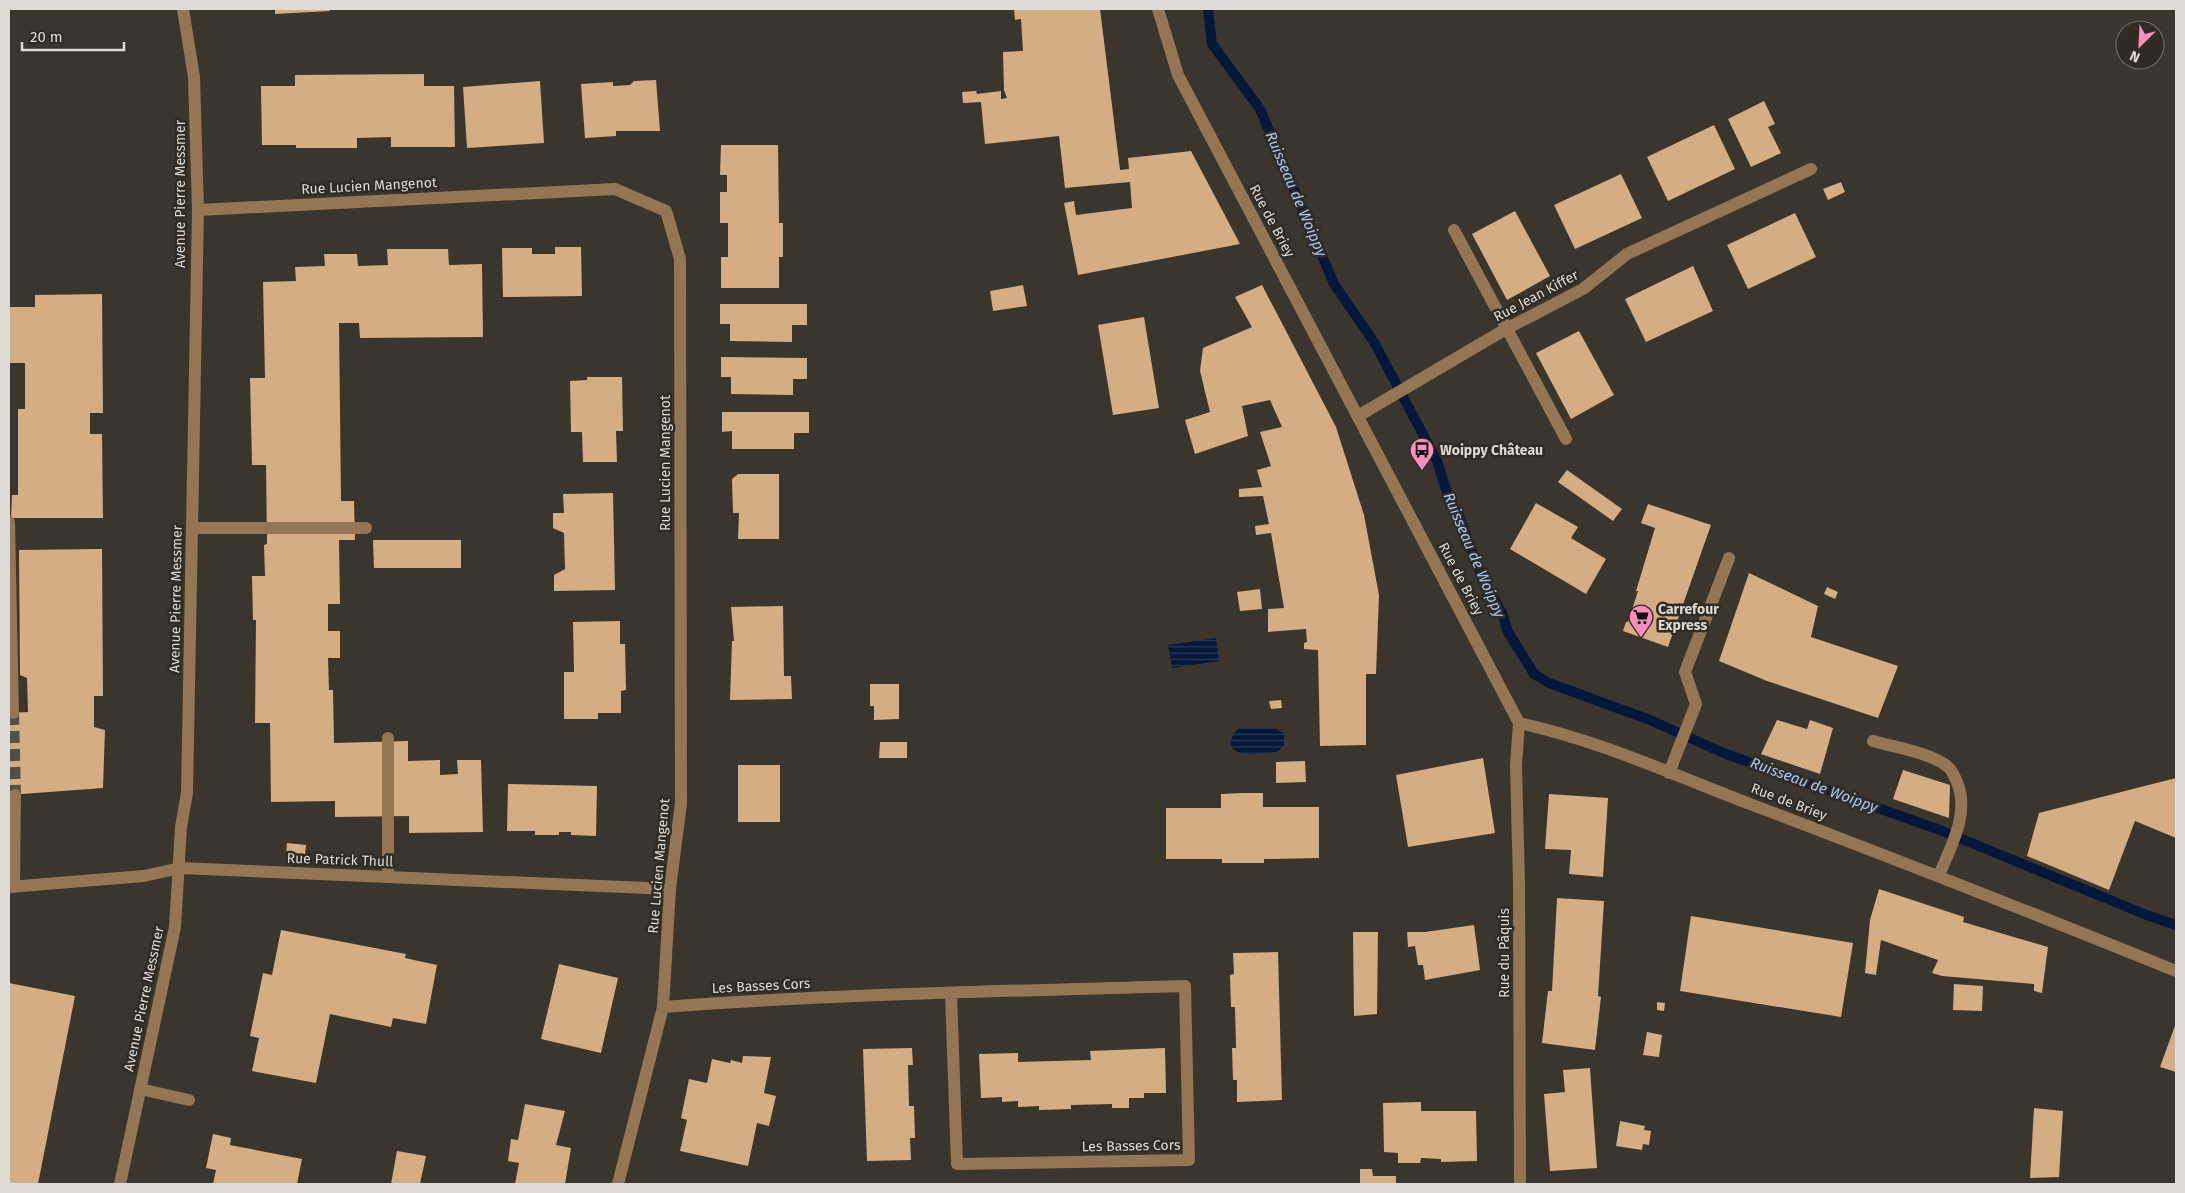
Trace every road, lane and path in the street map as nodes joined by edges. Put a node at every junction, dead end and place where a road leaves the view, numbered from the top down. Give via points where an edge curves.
1 (183, 9) edge
2 (1158, 9) edge
3 (1811, 169) dead end
4 (198, 210) junction
5 (1454, 230) dead end
6 (1506, 329) junction
7 (1358, 416) junction
8 (1566, 439) dead end
9 (9, 522) edge
10 (193, 528) junction
11 (366, 528) dead end
12 (1729, 558) dead end
13 (13, 713) dead end
14 (1519, 723) junction
15 (388, 738) dead end
16 (1873, 741) dead end
17 (1669, 773) junction
18 (15, 795) tunnel mouth
19 (180, 868) junction
20 (1939, 875) junction
21 (388, 876) junction
22 (12, 887) edge
23 (670, 888) junction
24 (2176, 971) edge
25 (951, 993) junction
26 (663, 1007) junction
27 (140, 1089) junction
28 (189, 1100) dead end
29 (120, 1184) edge
30 (618, 1184) edge
31 (1520, 1184) edge

1 - 4 street, Avenue Pierre Messmer via 194,77
2 - 7 street, Rue de Briey via 1178,75
3 - 6 street, Rue Jean Kiffer via 1627,254 1583,289
4 - 10 street, Avenue Pierre Messmer
4 - 23 street, Rue Lucien Mangenot via 615,189 666,211 680,259 680,803
5 - 6 street
6 - 7 street, Rue Jean Kiffer
6 - 8 street
7 - 14 street, Rue de Briey
9 - 13 street
10 - 11 street
10 - 19 street, Avenue Pierre Messmer via 187,793
12 - 17 street via 1685,672 1696,704
14 - 17 street, Rue de Briey via 1556,731
14 - 31 street, Rue du Pâquis via 1516,765
15 - 21 street
16 - 20 street via 1929,758 1949,768 1957,784 1961,802 1958,828
17 - 20 street, Rue de Briey
18 - 22 street
19 - 21 street, Rue Patrick Thull
19 - 22 street, Rue Patrick Thull via 144,876
19 - 27 street, Avenue Pierre Messmer via 175,927
20 - 24 street, Rue de Briey
21 - 23 street, Rue Patrick Thull
23 - 26 street, Rue Lucien Mangenot
25 - 25 street, Les Basses Cors via 1185,986 1189,1160 957,1164
25 - 26 street, Les Basses Cors
26 - 30 street, Rue Lucien Mangenot
27 - 28 street
27 - 29 street, Avenue Pierre Messmer

